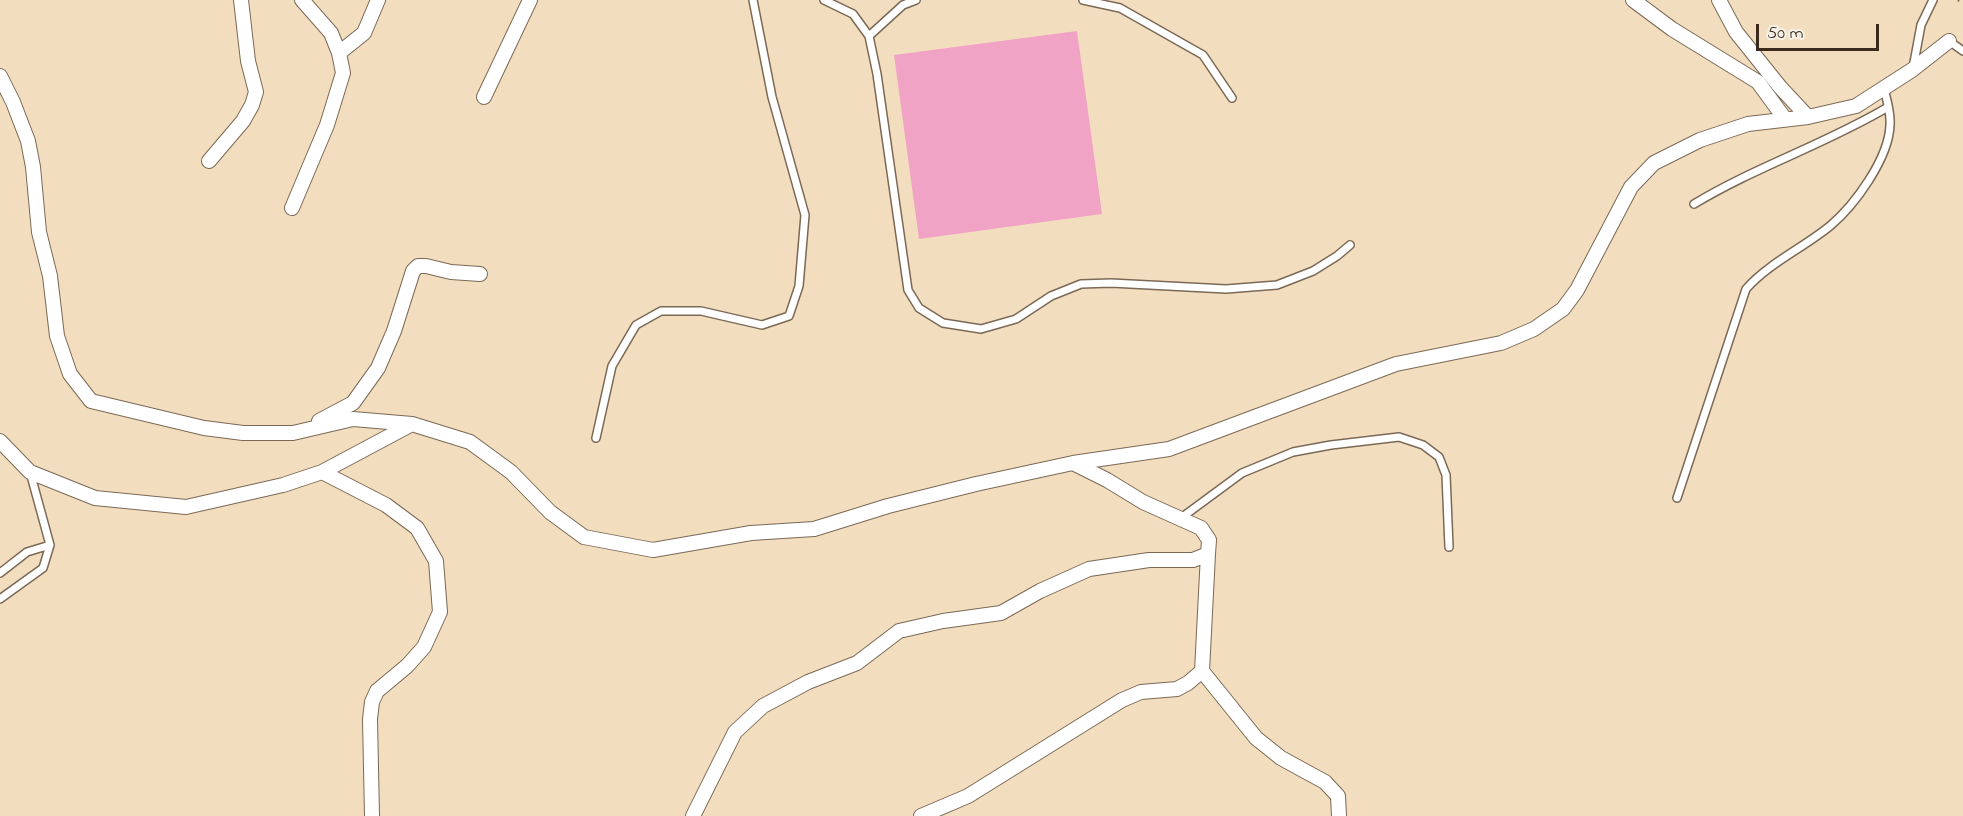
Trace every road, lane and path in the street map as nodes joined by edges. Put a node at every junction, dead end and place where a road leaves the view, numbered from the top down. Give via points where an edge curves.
1 (241, 0) edge
2 (302, 0) edge
3 (378, 0) edge
4 (530, 0) edge
5 (753, 0) edge
6 (824, 0) edge
7 (916, 0) edge
8 (1083, 0) edge
9 (1634, 0) edge
10 (1719, 0) edge
11 (1933, 0) edge
12 (1958, 0) edge
13 (1963, 3) edge
14 (869, 36) junction
15 (1949, 41) joint
16 (1963, 51) edge
17 (339, 53) junction
18 (1912, 70) junction
19 (0, 76) edge
20 (1884, 89) junction
21 (484, 97) dead end
22 (1232, 98) dead end
23 (1888, 107) junction
24 (1808, 117) junction
25 (1785, 119) junction
26 (209, 161) dead end
27 (1694, 204) dead end
28 (292, 208) dead end
29 (1350, 245) dead end
30 (480, 274) dead end
31 (412, 424) junction
32 (293, 433) junction
33 (596, 438) dead end
34 (0, 441) edge
35 (1072, 463) junction
36 (30, 472) junction
37 (322, 472) junction
38 (1677, 498) dead end
39 (1181, 518) junction
40 (50, 545) junction
41 (1449, 547) dead end
42 (1208, 554) junction
43 (0, 573) edge
44 (0, 599) edge
45 (1202, 671) junction
46 (372, 816) edge
47 (693, 816) edge
48 (921, 816) edge
49 (1339, 816) edge

1 - 26 street via 256,92 243,121
2 - 17 street via 331,33
3 - 17 street via 364,33
4 - 21 street
5 - 33 lane via 772,97 805,215 799,286 789,316 762,325 700,311 661,311 636,326 612,366
6 - 14 lane via 853,14
7 - 14 lane via 903,5
8 - 22 lane via 1120,8 1203,55
9 - 25 street via 1672,29 1758,82
10 - 24 street via 1736,32
11 - 18 lane via 1921,26
12 - 13 path
14 - 29 lane via 909,290 919,308 943,323 981,329 1016,319 1051,296 1081,284 1226,289 1277,285 1313,271
15 - 16 lane
15 - 18 street
17 - 28 street via 343,73 327,125
18 - 20 street
19 - 32 street via 28,141 57,336 70,374 91,402 204,428
20 - 23 lane
20 - 24 street via 1856,106
23 - 27 lane
23 - 38 lane via 1890,126 1882,156 1862,191 1832,224 1759,274 1746,289
24 - 25 street
25 - 35 street via 1748,124 1700,140 1654,163 1631,187 1577,290 1563,309 1534,329 1501,343 1396,363 1169,449
30 - 32 street via 418,267 385,354 352,403
31 - 32 street via 353,419
31 - 35 street via 470,442 511,472 550,512 584,537 653,550 751,533 814,529 888,506
31 - 37 street
34 - 36 street
35 - 39 street
36 - 37 street via 95,498 186,507
36 - 40 lane
37 - 46 street via 386,505 417,528 436,561 440,612 436,621 424,647 377,691 372,702
39 - 41 lane via 1242,473 1293,452 1399,437 1422,445 1439,457 1446,475
39 - 42 street via 1201,528 1209,540
40 - 43 lane via 27,552
40 - 44 lane via 43,568
42 - 45 street
42 - 47 street via 1192,560 1149,560 1089,569 1000,613 898,631 857,663 808,682 763,706 735,732
45 - 48 street via 1177,689 1141,692 1122,700 968,796
45 - 49 street via 1256,738 1281,758 1325,782 1338,796

